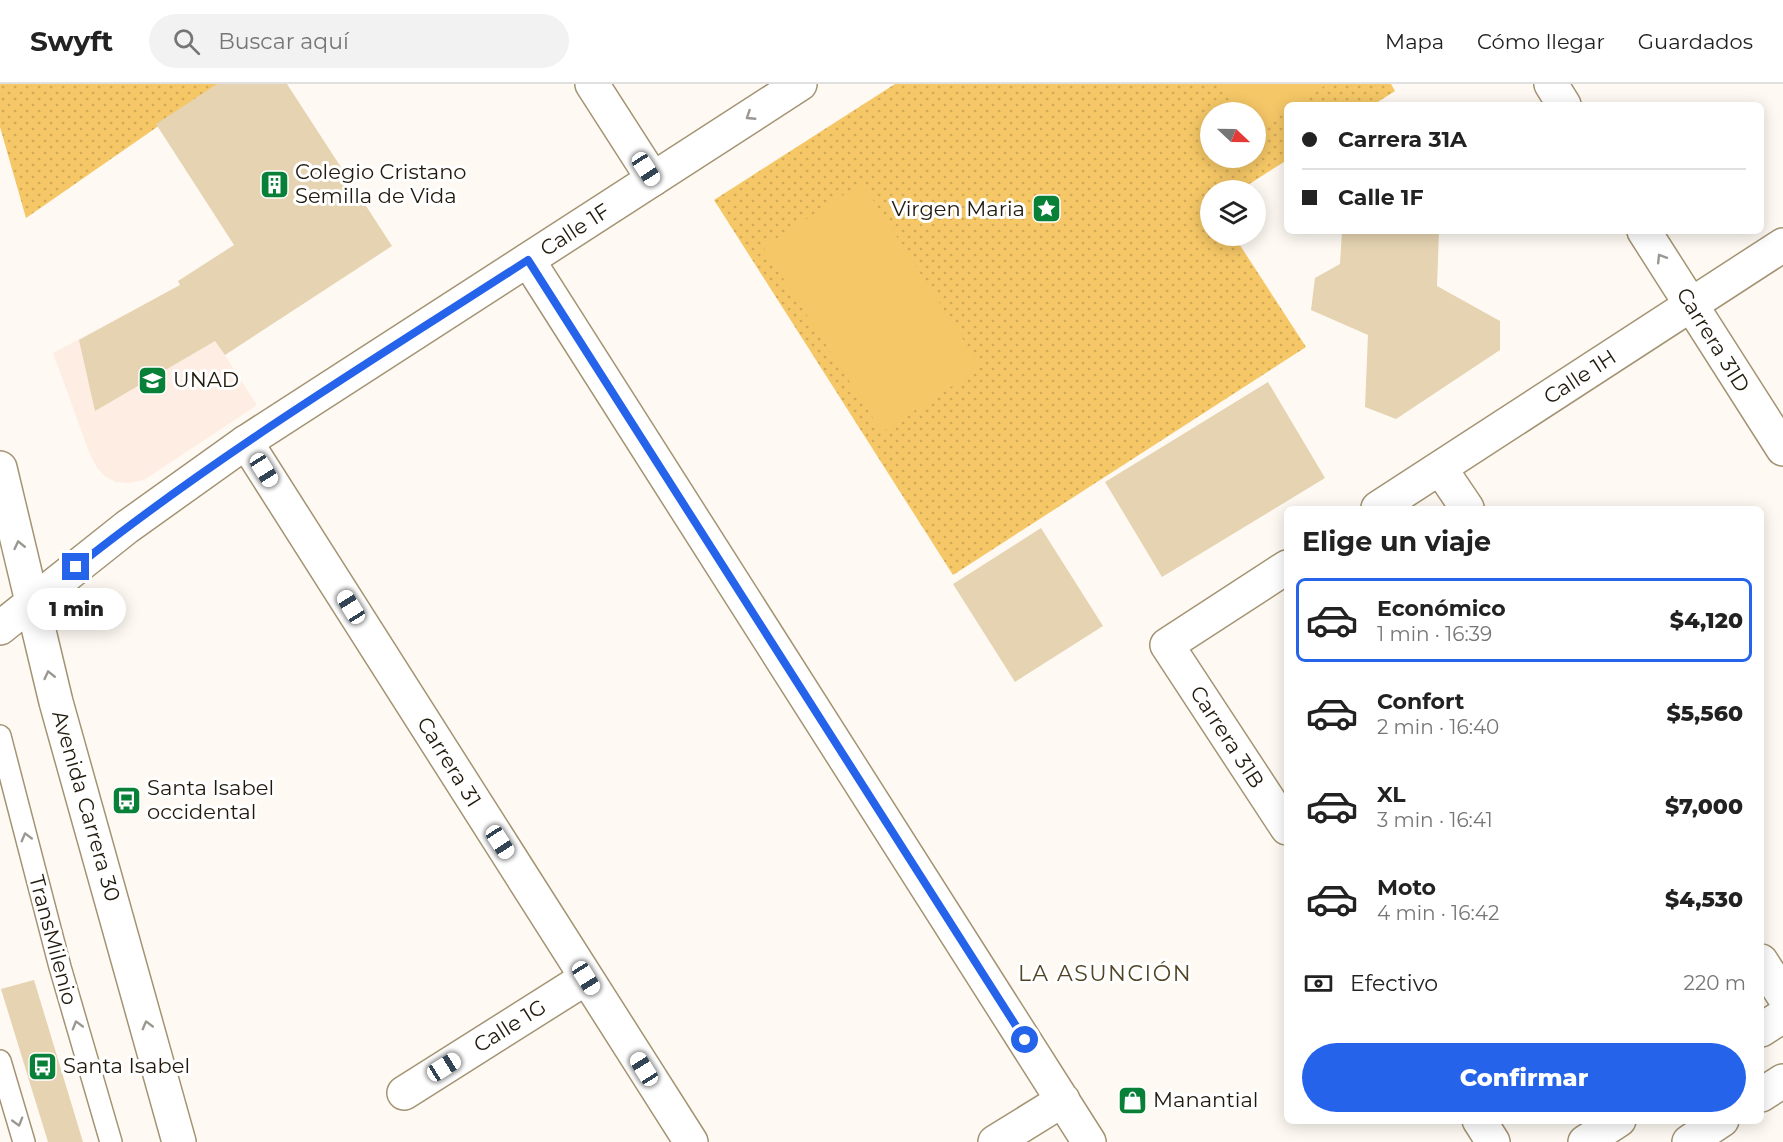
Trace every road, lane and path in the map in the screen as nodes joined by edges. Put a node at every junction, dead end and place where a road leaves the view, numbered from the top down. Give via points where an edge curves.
1 (592, 84) edge
2 (800, 84) edge
3 (1551, 84) edge
4 (1562, 102) edge
5 (653, 179) junction
6 (1646, 234) edge
7 (1783, 245) edge
8 (528, 260) junction
9 (1691, 305) junction
10 (246, 442) junction
11 (1783, 449) edge
12 (0, 468) edge
13 (1440, 468) junction
14 (1381, 506) edge
15 (1466, 506) edge
16 (1284, 569) edge
17 (32, 602) junction
18 (0, 628) edge
19 (0, 736) edge
20 (1284, 823) edge
21 (1764, 966) edge
22 (586, 978) junction
23 (1783, 995) edge
24 (1783, 1016) edge
25 (1764, 1028) edge
26 (0, 1061) edge
27 (1783, 1081) edge
28 (404, 1092) dead end
29 (1764, 1093) edge
30 (1063, 1100) junction
31 (1482, 1124) edge
32 (1613, 1124) edge
33 (1716, 1124) edge
34 (24, 1142) edge
35 (111, 1142) edge
36 (180, 1142) edge
37 (691, 1142) edge
38 (995, 1142) edge
39 (1089, 1142) edge
40 (1493, 1142) edge
41 (1585, 1142) edge
42 (1689, 1142) edge

1 - 5 main road
2 -> 5 main road, Calle 1F
3 - 4 main road
5 - 8 main road, Calle 1F
9 -> 6 main road, Carrera 31D
7 - 9 main road, Calle 1H
8 - 10 main road, Calle 1F
8 - 30 main road
9 - 11 main road, Carrera 31D
9 - 13 main road, Calle 1H
10 - 17 main road, Calle 1F via 127,527
10 - 22 main road, Carrera 31
17 -> 12 main road, Avenida Carrera 30
13 - 14 main road, Calle 1H
13 - 15 main road
16 - 20 main road, Carrera 31B via 1167,645
17 - 18 main road, Calle 1F
36 -> 17 main road, Avenida Carrera 30 via 56,702
35 -> 19 lane, TransMilenio via 60,967
21 - 23 main road
22 - 28 main road, Calle 1G
22 - 37 main road, Carrera 31
24 - 25 main road
26 -> 34 lane
27 - 29 main road
30 - 38 main road
30 - 39 main road
31 - 40 main road
32 - 41 main road
33 - 42 main road

